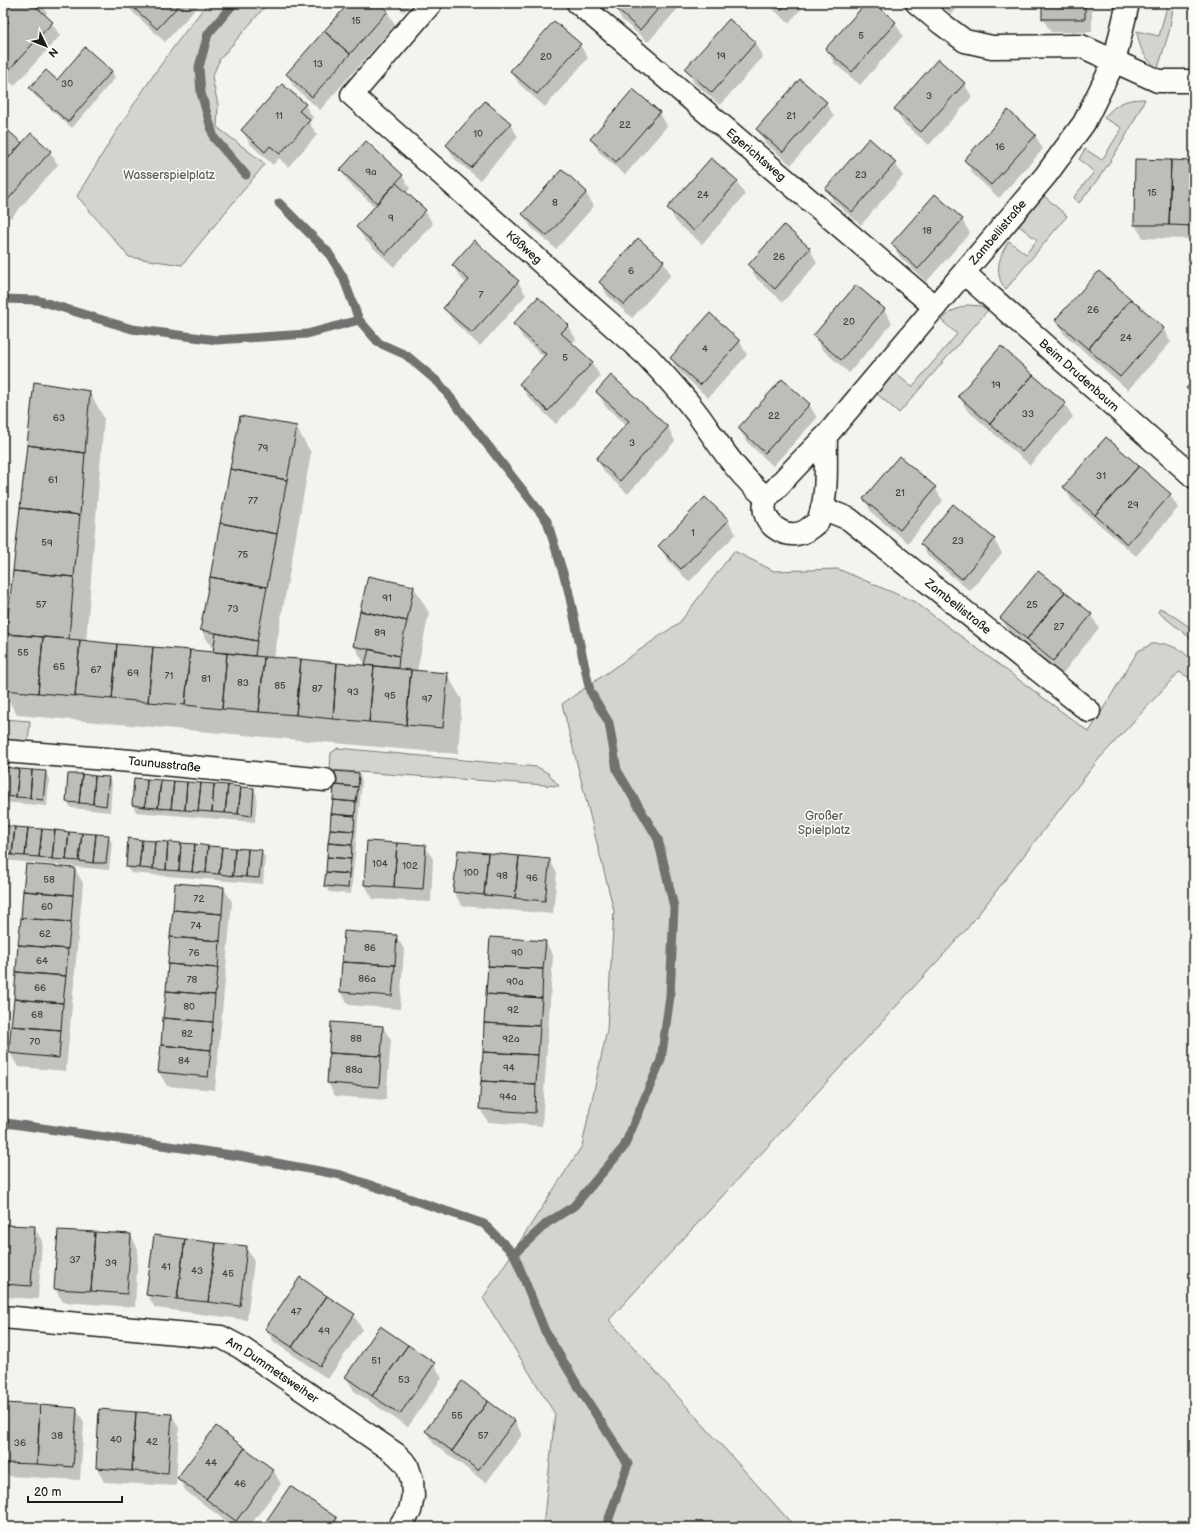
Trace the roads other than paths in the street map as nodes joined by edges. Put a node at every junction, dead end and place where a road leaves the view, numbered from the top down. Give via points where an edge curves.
1 (431, 3) edge
2 (578, 3) edge
3 (917, 3) edge
4 (1128, 3) edge
5 (1114, 62) junction
6 (1194, 81) edge
7 (964, 273) junction
8 (935, 307) junction
9 (826, 436) junction
10 (1194, 476) edge
11 (767, 498) junction
12 (822, 508) junction
13 (1089, 712) dead end
14 (3, 751) edge
15 (325, 780) dead end
16 (3, 1317) edge
17 (399, 1527) edge

1 - 11 street, Kößweg via 352,95 647,356 675,386 731,463
2 - 8 street, Egerichtsweg
3 - 5 street via 965,40 992,47 1081,46
4 - 5 street, Zambellistraße
5 - 6 street via 1158,82
5 - 7 street, Zambellistraße via 1084,123 1046,175
7 - 8 street, Zambellistraße
7 - 10 street, Beim Drudenbaum
8 - 9 street, Zambellistraße
9 - 11 street, Zambellistraße
9 - 12 street
11 - 12 street via 767,518 783,533 793,535 806,532 817,523
12 - 13 street, Zambellistraße via 849,519
14 - 15 street, Taunusstraße via 131,760
16 - 17 street, Am Dummetsweiher via 221,1337 240,1347 396,1454 407,1465 412,1480 413,1496 410,1511

